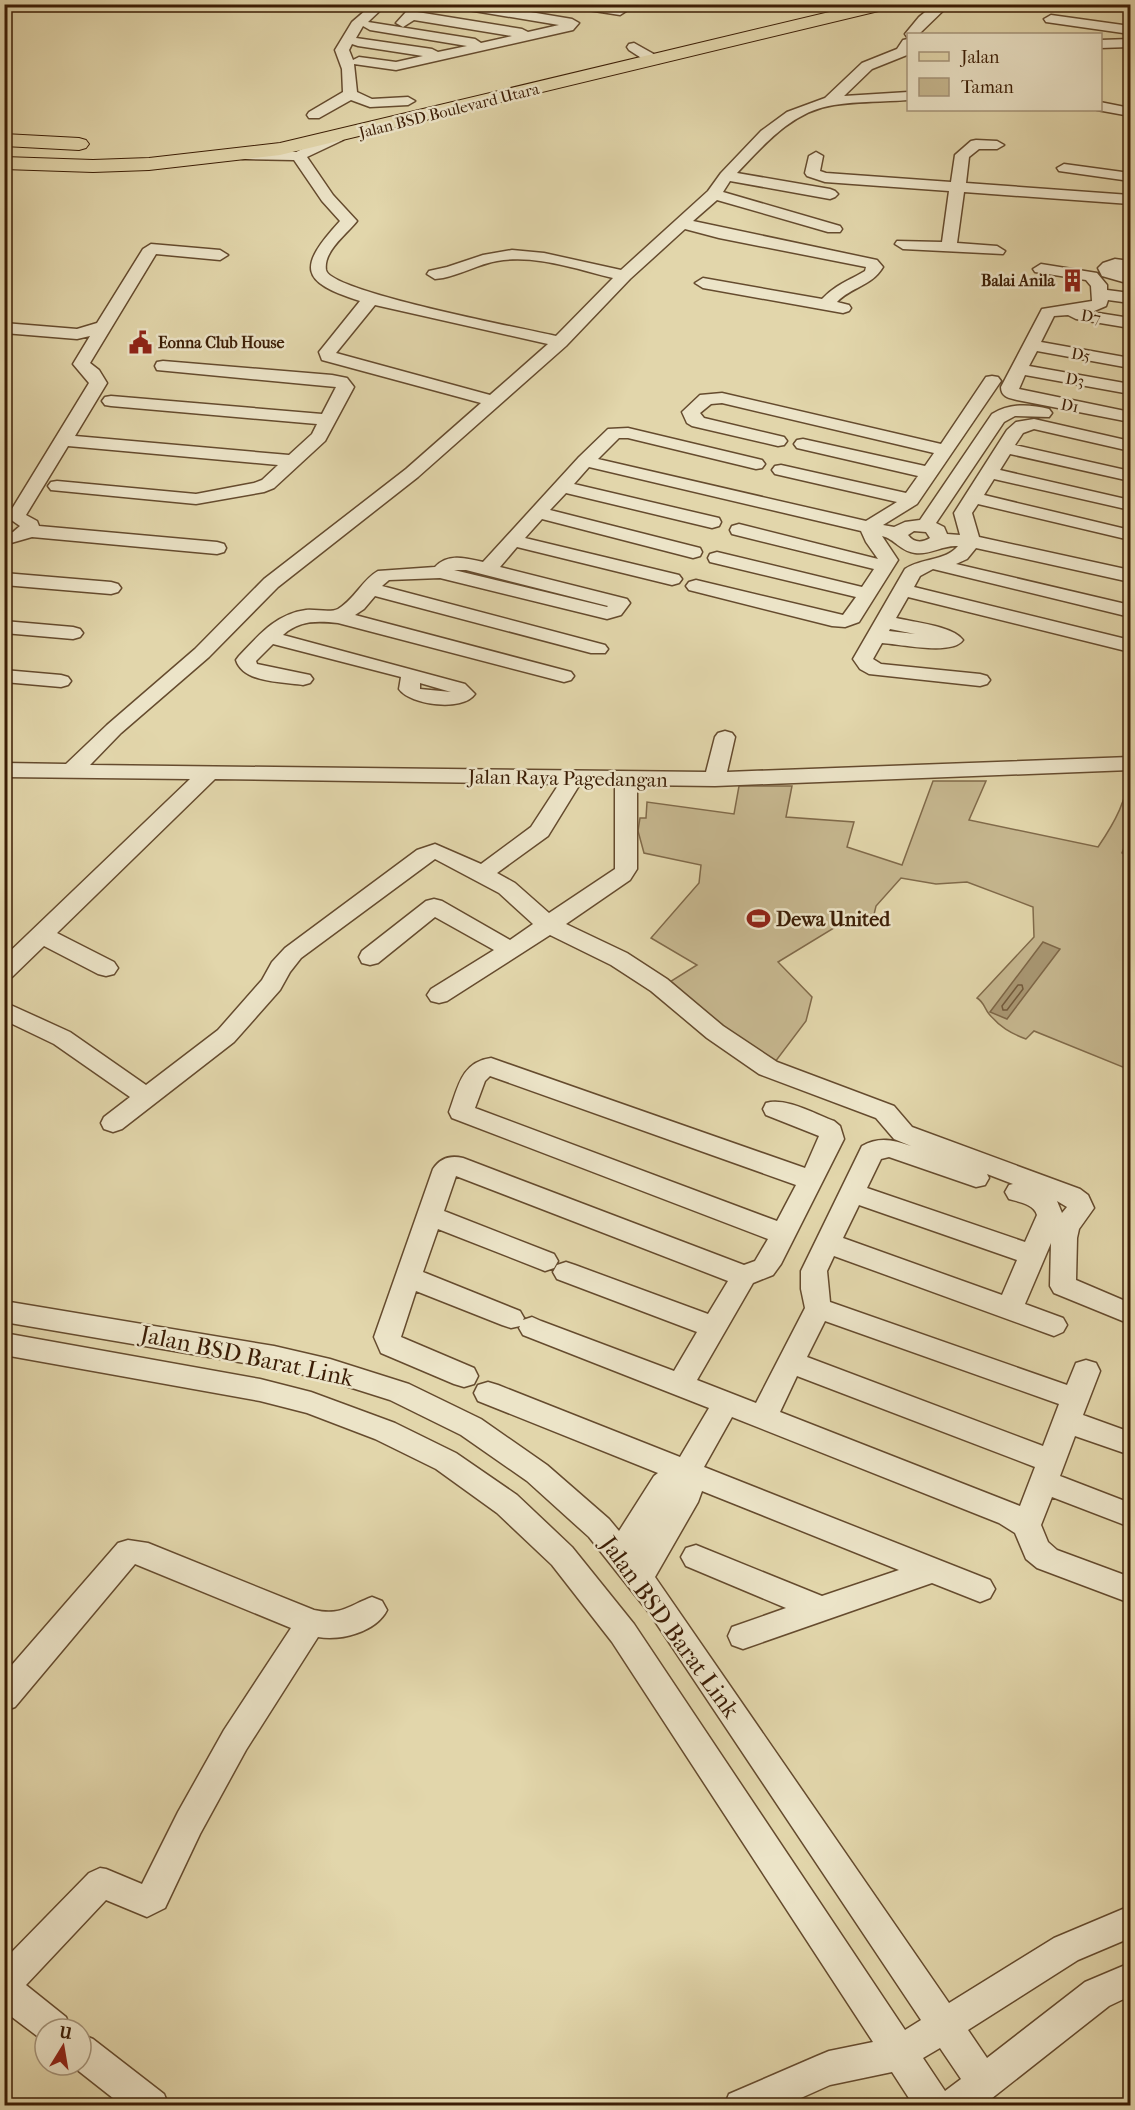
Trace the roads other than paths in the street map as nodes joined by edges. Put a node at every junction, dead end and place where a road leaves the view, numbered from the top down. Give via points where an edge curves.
1 (381, 4) edge
2 (575, 4) edge
3 (631, 4) edge
4 (814, 4) edge
5 (887, 4) edge
6 (944, 4) edge
7 (463, 5) edge
8 (1051, 19) dead end
9 (403, 23) dead end
10 (370, 26) dead end
11 (1131, 30) edge
12 (913, 33) edge
13 (534, 34) junction
14 (358, 42) dead end
15 (1131, 43) edge
16 (1102, 44) edge
17 (487, 45) junction
18 (907, 46) edge
19 (634, 47) junction
20 (444, 55) junction
21 (654, 60) junction
22 (359, 61) dead end
23 (347, 96) junction
24 (907, 96) edge
25 (408, 101) junction
26 (830, 101) junction
27 (1102, 106) edge
28 (1131, 112) edge
29 (323, 117) junction
30 (292, 127) dead end
31 (263, 133) dead end
32 (338, 137) junction
33 (4, 140) edge
34 (997, 145) dead end
35 (103, 146) dead end
36 (147, 150) junction
37 (243, 155) junction
38 (298, 156) junction
39 (816, 156) dead end
40 (4, 163) edge
41 (1064, 168) dead end
42 (726, 176) junction
43 (1131, 177) edge
44 (958, 187) junction
45 (714, 194) junction
46 (830, 194) dead end
47 (1131, 200) edge
48 (682, 224) junction
49 (834, 229) dead end
50 (903, 244) dead end
51 (949, 247) junction
52 (219, 251) dead end
53 (997, 251) dead end
54 (1131, 266) edge
55 (1041, 269) dead end
56 (435, 274) dead end
57 (624, 276) junction
58 (1131, 276) edge
59 (703, 283) dead end
60 (1101, 294) junction
61 (1131, 298) edge
62 (371, 299) junction
63 (827, 304) junction
64 (844, 308) dead end
65 (1053, 310) junction
66 (1131, 323) edge
67 (103, 327) junction
68 (4, 328) edge
69 (4, 336) edge
70 (75, 338) junction
71 (1034, 341) junction
72 (560, 342) junction
73 (1131, 353) edge
74 (86, 355) junction
75 (1131, 363) edge
76 (163, 366) dead end
77 (1020, 369) junction
78 (992, 381) dead end
79 (1131, 389) edge
80 (111, 401) dead end
81 (492, 401) junction
82 (1131, 417) edge
83 (328, 420) junction
84 (1131, 431) edge
85 (63, 440) junction
86 (778, 441) dead end
87 (803, 444) dead end
88 (1131, 446) edge
89 (1006, 448) junction
90 (945, 450) junction
91 (590, 457) junction
92 (292, 461) junction
93 (756, 464) dead end
94 (781, 470) dead end
95 (930, 473) junction
96 (990, 473) junction
97 (1131, 476) edge
98 (57, 486) dead end
99 (563, 487) junction
100 (974, 498) junction
101 (911, 500) junction
102 (1131, 505) edge
103 (539, 513) junction
104 (16, 522) edge
105 (712, 522) dead end
106 (872, 525) junction
107 (739, 530) dead end
108 (935, 532) junction
109 (1131, 535) edge
110 (968, 536) junction
111 (4, 538) edge
112 (514, 541) junction
113 (217, 548) dead end
114 (693, 552) dead end
115 (717, 558) dead end
116 (931, 563) junction
117 (885, 566) junction
118 (1131, 567) edge
119 (488, 568) junction
120 (440, 572) junction
121 (1131, 576) edge
122 (4, 579) edge
123 (672, 579) dead end
124 (696, 586) dead end
125 (111, 588) dead end
126 (371, 589) junction
127 (903, 590) junction
128 (867, 594) junction
129 (1131, 610) edge
130 (339, 618) junction
131 (4, 627) edge
132 (73, 633) dead end
133 (269, 637) junction
134 (1131, 646) edge
135 (598, 650) dead end
136 (412, 674) dead end
137 (4, 676) edge
138 (564, 676) dead end
139 (303, 679) dead end
140 (980, 680) dead end
141 (62, 681) dead end
142 (725, 737) dead end
143 (1131, 763) edge
144 (4, 770) edge
145 (72, 770) junction
146 (210, 772) junction
147 (573, 778) junction
148 (626, 778) junction
149 (715, 779) junction
150 (481, 874) junction
151 (547, 924) junction
152 (41, 935) junction
153 (511, 950) junction
154 (370, 957) dead end
155 (106, 968) dead end
156 (4, 971) edge
157 (439, 995) dead end
158 (4, 1010) edge
159 (145, 1096) junction
160 (775, 1110) dead end
161 (113, 1123) dead end
162 (810, 1180) junction
163 (852, 1193) junction
164 (430, 1216) junction
165 (783, 1234) junction
166 (827, 1243) junction
167 (1033, 1255) junction
168 (744, 1275) junction
169 (409, 1277) junction
170 (818, 1308) junction
171 (1009, 1309) junction
172 (4, 1311) edge
173 (1131, 1314) edge
174 (1054, 1325) dead end
175 (714, 1327) junction
176 (170, 1339) junction
177 (4, 1344) edge
178 (791, 1362) junction
179 (1086, 1371) dead end
180 (157, 1372) junction
181 (464, 1376) dead end
182 (680, 1385) junction
183 (488, 1393) dead end
184 (726, 1403) junction
185 (1071, 1410) junction
186 (763, 1417) junction
187 (1131, 1444) edge
188 (687, 1470) junction
189 (1048, 1471) junction
190 (1131, 1515) edge
191 (1027, 1525) junction
192 (620, 1555) junction
193 (696, 1557) dead end
194 (934, 1570) junction
195 (639, 1578) junction
196 (980, 1588) dead end
197 (1131, 1590) edge
198 (821, 1609) junction
199 (372, 1610) dead end
200 (311, 1622) junction
201 (743, 1636) dead end
202 (4, 1697) edge
203 (1131, 1922) edge
204 (1131, 1978) edge
205 (4, 1984) edge
206 (4, 1989) edge
207 (39, 2017) edge
208 (944, 2024) junction
209 (900, 2053) junction
210 (93, 2060) edge
211 (983, 2082) junction
212 (152, 2106) edge
213 (741, 2106) edge
214 (935, 2106) edge
215 (954, 2106) edge

1 - 23 street via 357,25 342,50 349,69
2 - 3 street via 620,11
4 - 19 main road, Jalan BSD Boulevard Utara
5 - 21 main road, Jalan BSD Boulevard Utara
6 - 12 street
7 - 13 street via 572,23
8 - 11 street
9 - 13 street via 411,15
10 - 17 street
13 - 17 street
14 - 20 street
15 - 16 street
17 - 20 street
18 - 26 street via 902,52 867,66
19 - 21 street
19 - 25 main road, Jalan BSD Boulevard Utara
20 - 22 street via 396,66
21 - 32 main road, Jalan BSD Boulevard Utara
23 - 25 street via 370,102
23 - 29 street via 356,107
24 - 26 street
25 - 29 main road, Jalan BSD Boulevard Utara
26 - 42 street via 792,115 766,134
27 - 28 street
29 - 30 main road, Jalan BSD Boulevard Utara
31 - 36 main road, Jalan BSD Boulevard Utara
32 - 37 main road, Jalan BSD Boulevard Utara
32 - 38 street
33 - 35 main road
34 - 44 street via 976,144 963,155
36 - 37 main road, Jalan BSD Boulevard Utara
36 - 40 main road, Jalan BSD Boulevard Utara via 93,166
37 - 38 street
38 - 62 street via 333,208 349,221 321,254 318,275 340,291
39 - 44 street via 812,173 825,177
41 - 43 street
42 - 45 street
42 - 46 street
44 - 47 street
44 - 51 street
45 - 48 street
45 - 49 street
48 - 57 street
48 - 63 street via 871,263 875,267 871,274 840,289
50 - 51 street
51 - 53 street
52 - 67 street via 150,249
54 - 58 street via 1119,263 1106,268 1114,276
55 - 60 street via 1091,276
56 - 57 street via 457,271 486,259 517,256
57 - 72 street
59 - 63 street
60 - 61 street
60 - 65 street via 1100,303 1095,306
62 - 72 street
62 - 81 street via 332,344 328,356
63 - 64 street
65 - 66 street, D7
65 - 71 street via 1046,314
67 - 70 street
67 - 74 street
68 - 70 street
69 - 70 street
70 - 74 street
71 - 73 street, D5
71 - 75 street, D5
71 - 77 street
72 - 81 street
74 - 85 street via 81,364 98,383
76 - 83 street via 340,382 345,387
77 - 79 street, D3
77 - 82 street, D1 via 1010,392
78 - 90 street
80 - 83 street
81 - 145 street via 412,473 271,583 202,653
83 - 92 street via 319,437
84 - 108 street via 1032,411 1006,412 998,418
85 - 92 street
85 - 104 street
86 - 90 street via 698,422 691,412 706,399 722,398
87 - 95 street
88 - 89 street via 1028,424 1016,430
89 - 96 street
89 - 97 street
90 - 95 street
91 - 93 street via 609,435 620,432
91 - 99 street
91 - 106 street
92 - 98 street via 268,484 212,498
94 - 101 street
95 - 101 street
96 - 100 street
96 - 102 street
99 - 103 street
99 - 105 street
100 - 109 street
100 - 110 street via 963,513
101 - 106 street
103 - 112 street
103 - 114 street
104 - 111 street via 22,535
104 - 113 street
106 - 108 street via 900,531 913,525
106 - 117 street via 874,542 889,560
107 - 117 street
108 - 110 street
110 - 116 street via 960,555
110 - 118 street
110 - 121 street
112 - 119 street
112 - 123 street
115 - 128 street
116 - 127 street via 917,568
116 - 129 street
117 - 128 street
119 - 120 street via 452,563
119 - 120 street via 620,603 612,613 607,613
120 - 126 street via 385,575
122 - 125 street
124 - 128 street via 838,621 852,618
126 - 130 street
126 - 135 street
127 - 134 street
127 - 140 street via 863,659 871,668
130 - 133 street via 293,618
130 - 138 street
131 - 132 street
133 - 136 street
133 - 139 street via 246,660 248,667
137 - 141 street
142 - 149 street
143 - 149 street, Jalan Raya Pagedangan
144 - 145 street, Jalan Raya Pagedangan
145 - 146 street, Jalan Raya Pagedangan
146 - 147 street, Jalan Raya Pagedangan
146 - 152 street
147 - 148 street, Jalan Raya Pagedangan
147 - 150 street via 540,831
148 - 149 street, Jalan Raya Pagedangan
148 - 151 street via 626,869
150 - 151 street via 507,888
150 - 159 street via 441,852 429,852 293,953 279,968 272,984 226,1036
151 - 153 street
151 - 173 street via 619,959 768,1068 885,1112 903,1133 1071,1196 1081,1208 1064,1238 1063,1286
152 - 155 street
152 - 156 street
153 - 154 street via 434,906
153 - 157 street
158 - 159 street via 62,1038
159 - 161 street
160 - 162 street via 831,1132 832,1139
162 - 165 street
162 - 165 street via 492,1067 482,1068 474,1078 461,1112
163 - 166 street
163 - 167 street
163 - 167 street via 871,1153 890,1149 1044,1201 1050,1215
164 - 168 street via 446,1168 454,1165
164 - 169 street
164 - 175 street
165 - 168 street via 764,1268
166 - 170 street via 814,1271
166 - 171 street
167 - 171 street
168 - 175 street
169 - 181 street via 387,1337 391,1345
169 - 182 street
170 - 178 street
170 - 185 street
171 - 174 street
172 - 176 street, Jalan BSD Barat Link
175 - 182 street
176 - 180 street
176 - 192 street, Jalan BSD Barat Link via 330,1370 399,1392 471,1427 537,1473 599,1528
177 - 180 street, Jalan BSD Barat Link
178 - 186 street
178 - 189 street
179 - 185 street
180 - 209 street, Jalan BSD Barat Link via 311,1403 446,1461 507,1504 562,1556 623,1633
182 - 184 street
183 - 188 street
184 - 186 street
184 - 188 street
185 - 187 street
185 - 189 street
186 - 191 street via 1010,1514
188 - 192 street via 664,1484
188 - 194 street
188 - 195 street via 688,1494
189 - 190 street
189 - 191 street
191 - 197 street via 1036,1550 1047,1559
192 - 195 street, Jalan BSD Barat Link
193 - 198 street
194 - 196 street
194 - 198 street
195 - 208 street, Jalan BSD Barat Link
198 - 201 street
199 - 200 street via 350,1624 328,1627
200 - 202 street via 138,1552 128,1552
200 - 205 street via 235,1740 153,1897 138,1900 109,1884 100,1884
203 - 208 street via 1066,1949
204 - 211 street via 1097,1994
206 - 207 street
208 - 209 street
208 - 211 street, Jalan BSD Barat Link
209 - 213 street via 829,2068
209 - 214 street, Jalan BSD Barat Link
210 - 212 street
211 - 215 street

